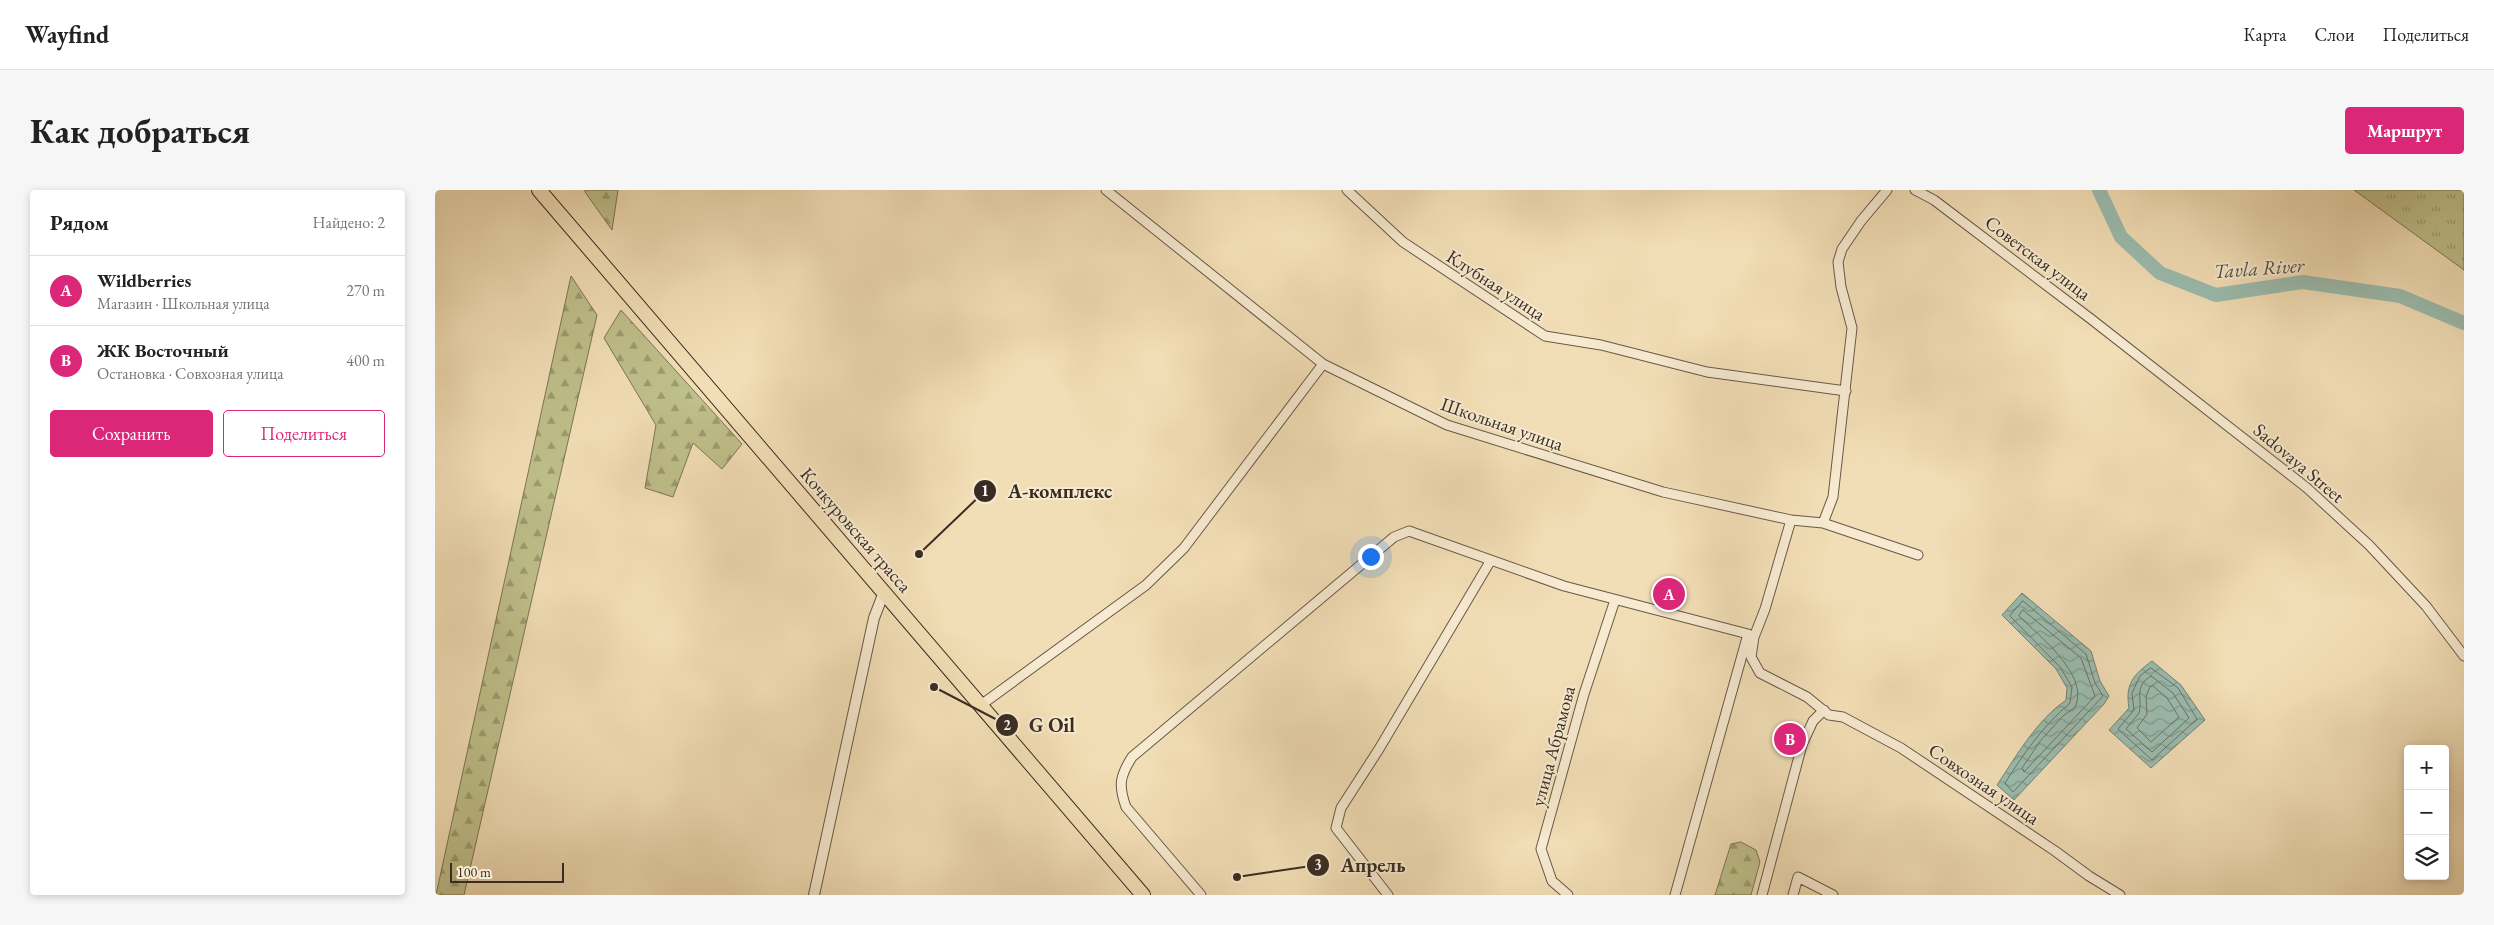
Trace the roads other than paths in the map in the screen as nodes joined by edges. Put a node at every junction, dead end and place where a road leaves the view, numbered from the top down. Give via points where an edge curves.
1 (539, 190) edge
2 (1106, 190) edge
3 (1347, 190) edge
4 (1887, 190) edge
5 (1915, 190) edge
6 (1323, 364) junction
7 (1845, 391) junction
8 (1791, 520) junction
9 (1823, 524) junction
10 (1918, 555) dead end
11 (1491, 560) junction
12 (885, 592) junction
13 (1615, 600) junction
14 (1751, 636) junction
15 (2464, 656) edge
16 (981, 705) junction
17 (1824, 710) junction
18 (815, 895) edge
19 (1143, 895) edge
20 (1201, 895) edge
21 (1388, 895) edge
22 (1568, 895) edge
23 (1675, 895) edge
24 (1762, 895) edge
25 (1793, 895) edge
26 (1833, 895) edge
27 (2120, 895) edge

1 - 12 main road, Кочкуровская трасса
2 - 6 street, Школьная улица
3 - 7 street, Клубная улица via 1403,242 1545,336 1601,345 1707,372
4 - 7 street via 1861,221 1842,249 1838,262 1852,328
5 - 15 street, Sadovaya Street via 1934,200 2083,313 2307,488 2369,545 2419,599
6 - 8 street, Школьная улица via 1447,425 1478,436 1663,492
6 - 16 street via 1184,548 1146,585
7 - 9 street via 1833,497
8 - 9 street, Школьная улица
8 - 14 street via 1765,608
9 - 10 street, Школьная улица
11 - 13 street
11 - 20 street via 1409,531 1393,537 1133,757 1121,775 1121,794 1126,807
11 - 21 street via 1341,808 1336,828
12 - 16 main road, Кочкуровская трасса
12 - 18 street via 875,618
13 - 14 street
13 - 22 street, улица Абрамова via 1583,694 1541,849 1553,881
14 - 17 street, Совхозная улица via 1751,657 1760,673 1807,697
14 - 23 street
16 - 19 main road, Кочкуровская трасса
17 - 24 street via 1813,721 1802,745
17 - 27 street, Совхозная улица via 1901,748
25 - 26 street via 1798,878

